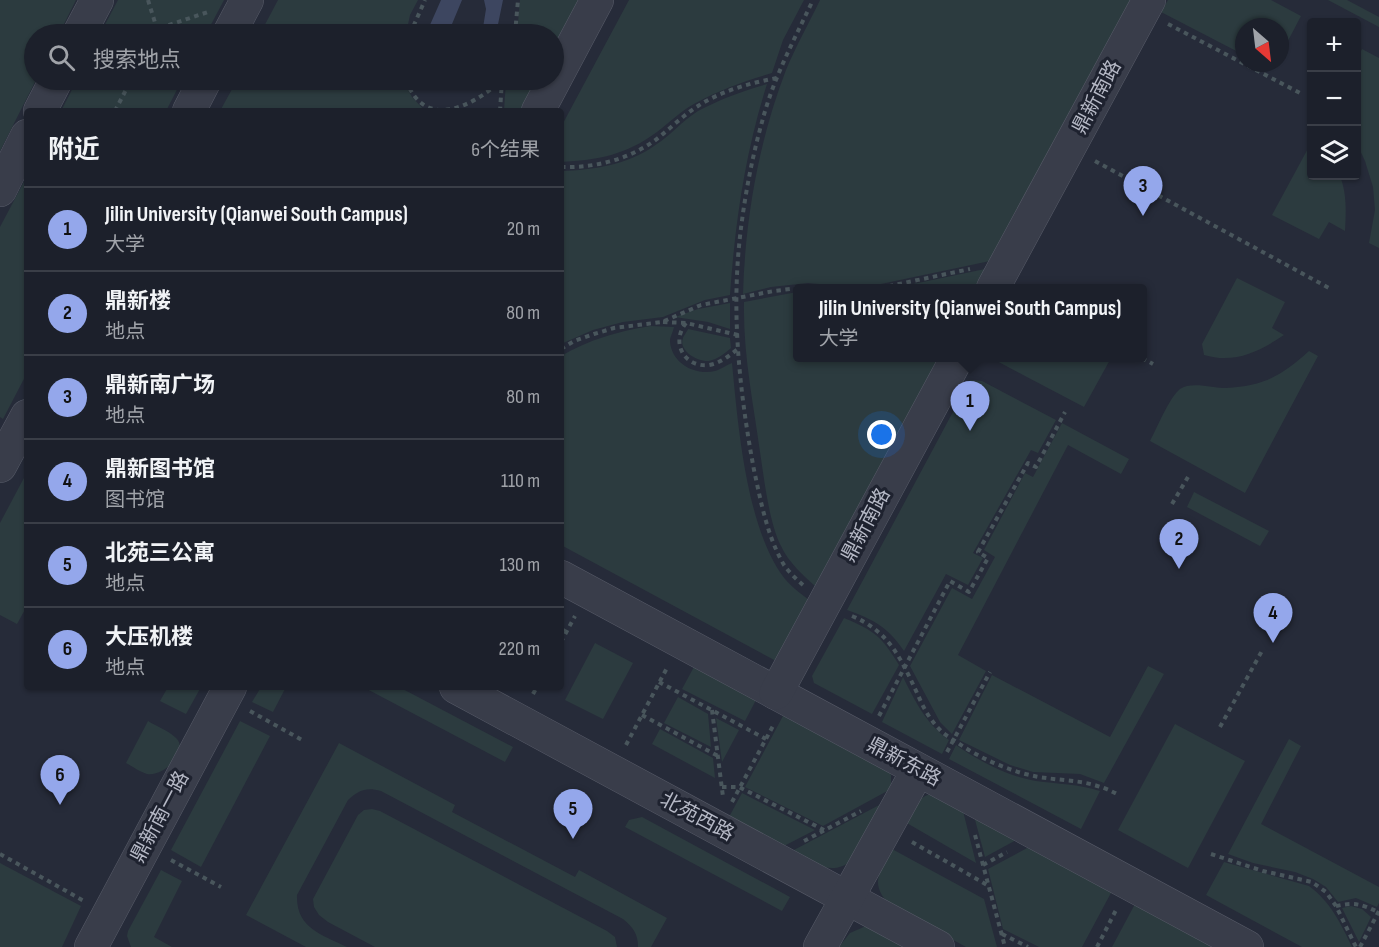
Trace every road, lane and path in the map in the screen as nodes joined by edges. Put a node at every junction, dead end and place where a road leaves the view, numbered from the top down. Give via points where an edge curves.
1 (97, 0) edge
2 (148, 0) edge
3 (247, 0) edge
4 (425, 0) edge
5 (518, 0) edge
6 (597, 0) edge
7 (813, 0) edge
8 (1146, 5) edge
9 (220, 23) edge
10 (84, 24) edge
11 (155, 24) edge
12 (413, 24) edge
13 (516, 24) edge
14 (564, 62) edge
15 (777, 78) junction
16 (51, 90) edge
17 (126, 90) edge
18 (200, 90) edge
19 (413, 90) edge
20 (491, 90) edge
21 (501, 90) edge
22 (549, 90) edge
23 (1300, 93) dead end
24 (42, 108) edge
25 (117, 108) edge
26 (191, 108) edge
27 (429, 108) edge
28 (456, 108) edge
29 (500, 108) edge
30 (540, 108) edge
31 (24, 142) edge
32 (1070, 147) junction
33 (564, 167) edge
34 (0, 190) edge
35 (1000, 275) edge
36 (917, 284) edge
37 (1329, 288) dead end
38 (793, 289) edge
39 (736, 299) junction
40 (662, 322) junction
41 (686, 323) junction
42 (738, 335) junction
43 (564, 348) edge
44 (739, 348) junction
45 (1147, 360) edge
46 (954, 362) edge
47 (1153, 364) dead end
48 (1065, 412) dead end
49 (24, 422) edge
50 (9, 452) edge
51 (1188, 477) dead end
52 (1172, 504) dead end
53 (564, 579) edge
54 (808, 589) dead end
55 (578, 609) dead end
56 (849, 615) dead end
57 (564, 630) edge
58 (567, 632) junction
59 (564, 637) edge
60 (1263, 649) dead end
61 (672, 660) dead end
62 (905, 668) junction
63 (990, 672) dead end
64 (659, 682) junction
65 (462, 690) edge
66 (236, 697) edge
67 (776, 707) junction
68 (712, 710) junction
69 (642, 715) junction
70 (875, 724) dead end
71 (1220, 727) dead end
72 (766, 739) junction
73 (302, 740) dead end
74 (953, 740) junction
75 (626, 746) dead end
76 (718, 756) junction
77 (930, 765) junction
78 (722, 787) junction
79 (739, 788) junction
80 (1119, 795) dead end
81 (724, 804) dead end
82 (730, 804) dead end
83 (868, 807) dead end
84 (824, 830) junction
85 (975, 834) dead end
86 (909, 840) dead end
87 (797, 845) dead end
88 (1013, 848) dead end
89 (0, 854) edge
90 (1211, 854) dead end
91 (163, 856) dead end
92 (983, 865) junction
93 (989, 886) junction
94 (220, 887) dead end
95 (847, 898) junction
96 (88, 903) dead end
97 (1336, 906) junction
98 (1118, 907) dead end
99 (1378, 911) edge
100 (1002, 933) junction
101 (91, 947) edge
102 (820, 947) edge
103 (938, 947) edge
104 (1005, 947) edge
105 (1028, 947) edge
106 (1097, 947) edge
107 (1247, 947) edge
108 (1358, 947) edge

1 - 10 lane
2 - 11 path
3 - 9 lane
4 - 12 path
5 - 13 path
6 - 14 lane
7 - 15 path
8 - 23 path
8 - 32 lane, 鼎新南路
15 - 33 path via 754,82 699,105 652,142 624,156 602,164
15 - 39 path via 762,121 750,178
16 - 24 lane
17 - 25 path
18 - 26 lane
19 - 27 path
20 - 28 path
21 - 29 path
22 - 30 lane
31 - 34 lane
32 - 35 lane, 鼎新南路
32 - 37 path
35 - 36 path
38 - 39 path
39 - 40 path via 701,304
39 - 42 path
40 - 41 path
40 - 43 path via 614,328
41 - 42 path
41 - 44 path via 678,339 679,348 699,364 722,361
42 - 44 path
44 - 54 path via 762,507 786,568
45 - 47 path
46 - 67 lane, 鼎新南路
48 - 62 path via 1036,467 1028,463 978,552 988,558 969,592 950,581
49 - 50 lane
51 - 52 path
53 - 67 lane, 鼎新东路
55 - 58 path
56 - 62 path via 889,640
57 - 58 path
58 - 59 path
60 - 71 path
61 - 64 path
62 - 70 path
62 - 74 path via 924,710
63 - 74 path
64 - 68 path
64 - 69 path
65 - 95 lane, 北苑西路
66 - 73 path
66 - 101 lane, 鼎新南一路
67 - 72 path
67 - 77 lane, 鼎新东路
68 - 72 path
68 - 76 path
69 - 75 path
69 - 76 path
72 - 79 path
74 - 77 path
74 - 80 path via 1011,770 1084,781
76 - 78 path
77 - 95 lane
77 - 107 lane, 鼎新东路
78 - 79 path
78 - 81 path
79 - 82 path
79 - 84 path
83 - 84 path
84 - 87 path
85 - 92 path
86 - 93 path
88 - 92 path
89 - 96 path
90 - 97 path via 1312,882
91 - 94 path
92 - 93 path
93 - 100 path
95 - 102 lane
95 - 103 lane, 北苑西路
97 - 99 path via 1352,903
97 - 108 path
98 - 106 path
99 - 108 path
100 - 104 path
100 - 105 path

